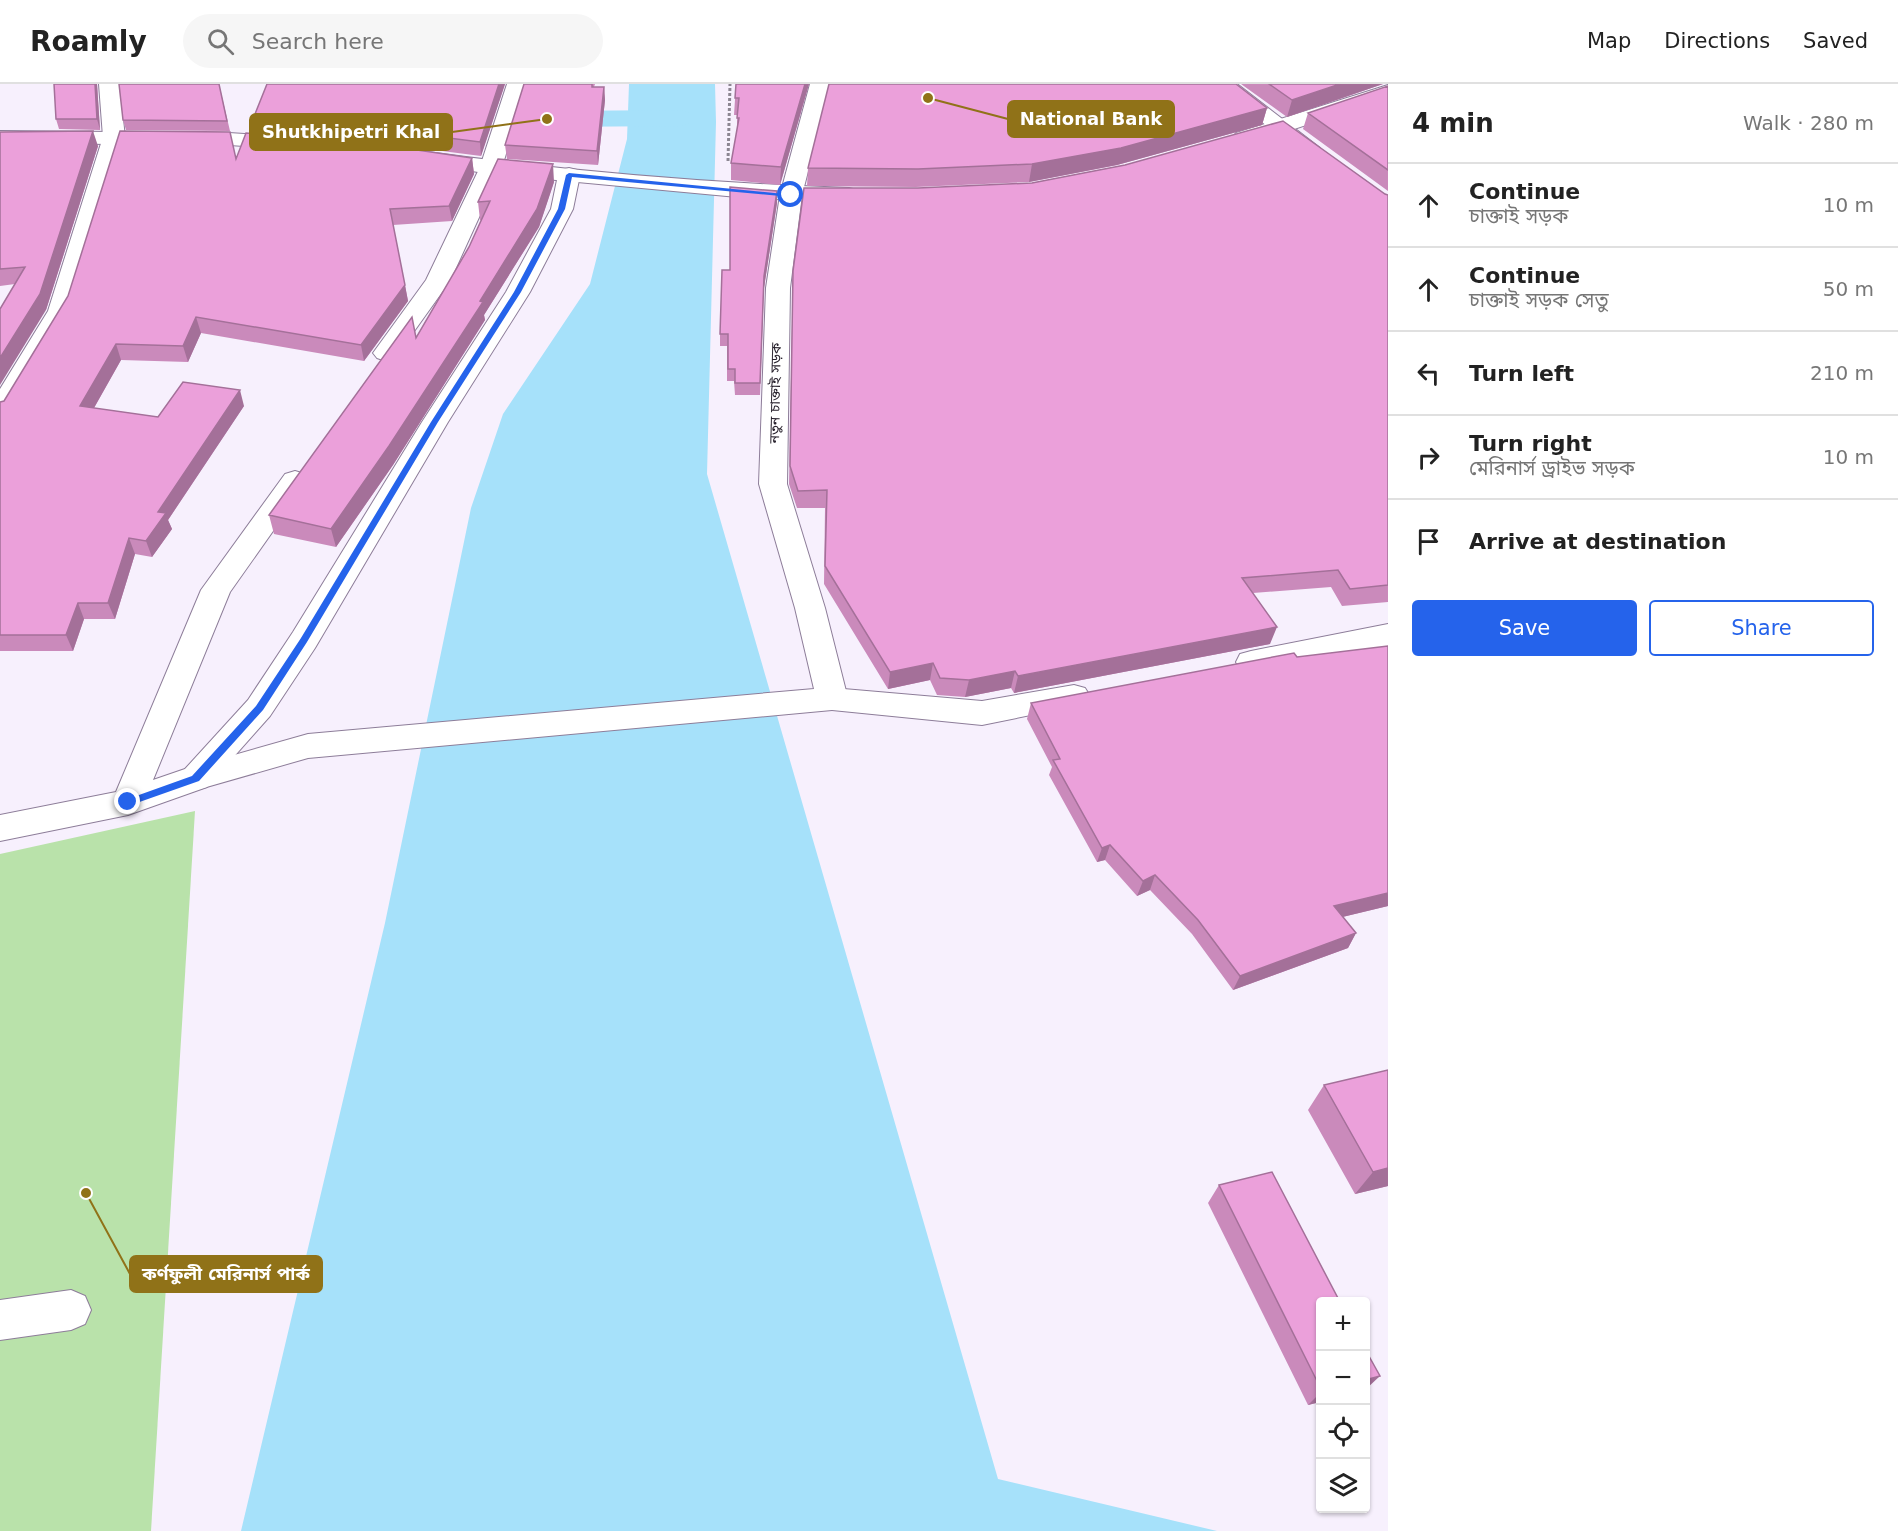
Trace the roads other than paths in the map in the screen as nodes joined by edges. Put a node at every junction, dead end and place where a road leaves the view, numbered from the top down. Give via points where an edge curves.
1 (109, 84) edge
2 (517, 84) edge
3 (820, 84) edge
4 (1224, 84) edge
5 (1387, 91) edge
6 (1281, 128) junction
7 (114, 137) junction
8 (0, 138) edge
9 (1224, 144) edge
10 (312, 145) edge
11 (408, 155) edge
12 (1329, 163) edge
13 (491, 167) junction
14 (575, 175) junction
15 (791, 195) junction
16 (871, 196) edge
17 (369, 377) edge
18 (0, 410) edge
19 (306, 464) edge
20 (1388, 635) edge
21 (1225, 668) edge
22 (1097, 692) edge
23 (832, 699) junction
24 (196, 778) junction
25 (128, 802) junction
26 (0, 828) edge
27 (71, 1310) dead end
28 (0, 1320) edge

1 - 7 street
2 - 13 street
3 - 15 street, নতুন চাক্তাই সড়ক
4 - 6 street
5 - 6 street
6 - 9 street
6 - 12 street
7 - 8 street
7 - 10 street
7 - 18 street via 60,311
11 - 13 street
13 - 14 street
13 - 17 street via 438,281
14 - 15 street
14 - 24 street via 562,209 518,292 304,640 259,708
15 - 16 street
15 - 23 street, নতুন চাক্তাই সড়ক via 777,288 773,484
19 - 25 street via 216,590
20 - 21 street
22 - 23 street via 982,712
23 - 24 street via 308,746
24 - 25 street
25 - 26 street
27 - 28 street

